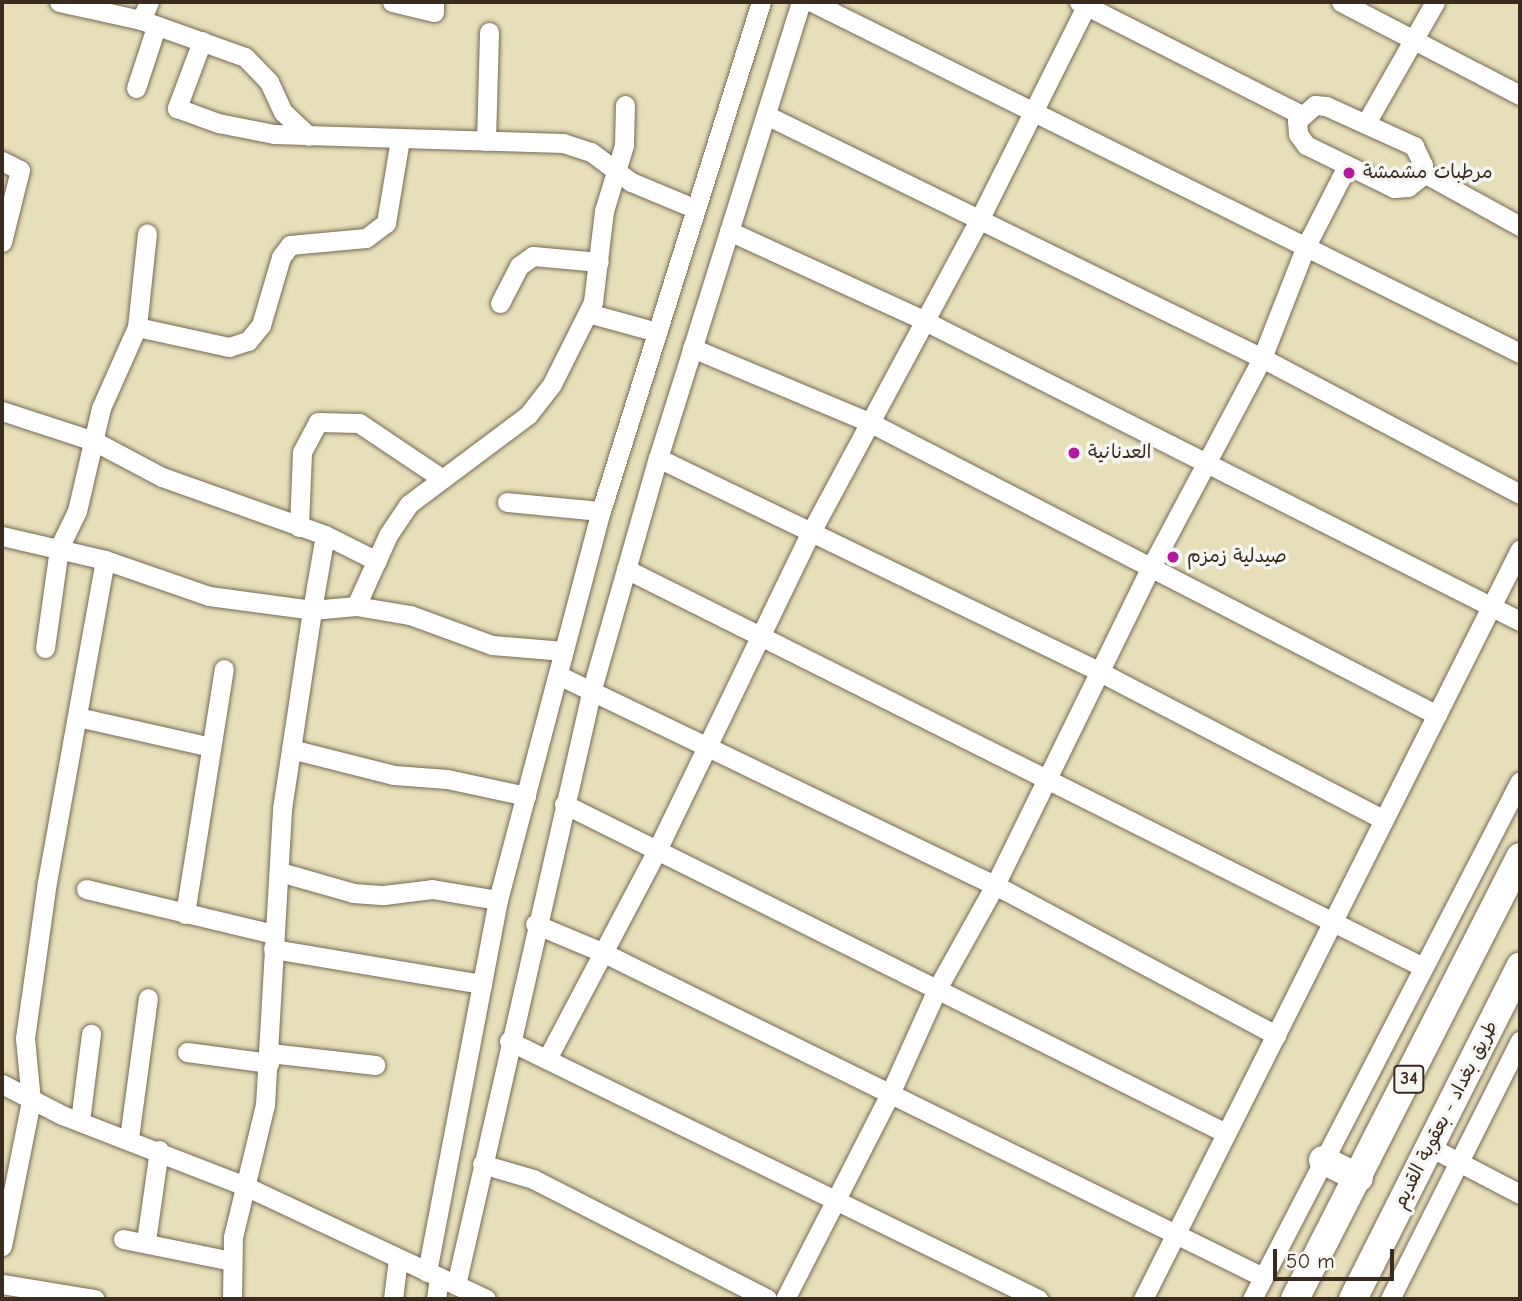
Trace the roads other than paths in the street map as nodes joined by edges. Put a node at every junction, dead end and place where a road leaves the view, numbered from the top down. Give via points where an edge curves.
1 (59, 2) edge
2 (392, 2) edge
3 (434, 2) edge
4 (761, 2) edge
5 (801, 2) edge
6 (812, 2) edge
7 (1341, 2) edge
8 (1435, 2) edge
9 (1084, 3) edge
10 (149, 16) edge
11 (489, 32) dead end
12 (1416, 39) junction
13 (202, 41) junction
14 (136, 89) dead end
15 (1520, 95) edge
16 (625, 106) dead end
17 (1033, 109) junction
18 (1300, 114) junction
19 (766, 115) junction
20 (1366, 124) junction
21 (309, 136) junction
22 (400, 139) junction
23 (486, 141) junction
24 (2, 161) edge
25 (1347, 166) junction
26 (617, 172) junction
27 (1422, 172) junction
28 (696, 209) junction
29 (979, 220) junction
30 (1520, 226) edge
31 (729, 232) junction
32 (147, 234) dead end
33 (2, 242) edge
34 (1305, 248) junction
35 (599, 262) junction
36 (500, 303) dead end
37 (588, 313) junction
38 (923, 320) junction
39 (137, 327) junction
40 (657, 332) junction
41 (692, 348) junction
42 (1520, 353) edge
43 (1262, 358) junction
44 (2, 411) edge
45 (869, 422) junction
46 (94, 441) junction
47 (658, 458) junction
48 (1206, 466) junction
49 (441, 478) junction
50 (1520, 494) edge
51 (507, 502) dead end
52 (601, 511) junction
53 (299, 527) junction
54 (811, 532) junction
55 (325, 535) junction
56 (2, 537) edge
57 (59, 548) junction
58 (1520, 549) edge
59 (105, 559) junction
60 (377, 561) junction
61 (1151, 567) junction
62 (626, 569) junction
63 (356, 606) junction
64 (1491, 607) junction
65 (312, 610) junction
66 (1520, 621) edge
67 (759, 639) junction
68 (45, 648) dead end
69 (564, 651) junction
70 (224, 669) dead end
71 (1100, 672) junction
72 (558, 675) junction
73 (592, 689) junction
74 (1437, 715) junction
75 (78, 717) junction
76 (706, 745) junction
77 (211, 747) junction
78 (291, 749) junction
79 (1048, 777) junction
80 (1520, 781) edge
81 (526, 796) junction
82 (564, 804) junction
83 (1384, 820) junction
84 (658, 848) junction
85 (1520, 857) edge
86 (280, 872) junction
87 (995, 885) junction
88 (86, 888) dead end
89 (498, 900) junction
90 (185, 914) junction
91 (1332, 923) junction
92 (535, 925) junction
93 (273, 942) junction
94 (604, 953) junction
95 (1423, 967) junction
96 (1520, 967) edge
97 (482, 984) junction
98 (938, 988) junction
99 (148, 998) dead end
100 (91, 1034) dead end
101 (1276, 1035) junction
102 (509, 1041) junction
103 (1520, 1041) edge
104 (187, 1052) dead end
105 (548, 1057) junction
106 (270, 1058) junction
107 (375, 1065) dead end
108 (2, 1084) edge
109 (889, 1096) junction
110 (32, 1101) junction
111 (80, 1121) junction
112 (1226, 1133) junction
113 (129, 1138) junction
114 (1430, 1147) junction
115 (159, 1150) junction
116 (1323, 1160) junction
117 (1459, 1162) junction
118 (482, 1164) junction
119 (1359, 1178) junction
120 (245, 1186) junction
121 (1520, 1194) edge
122 (836, 1199) junction
123 (1175, 1235) junction
124 (123, 1239) dead end
125 (146, 1241) junction
126 (2, 1246) edge
127 (398, 1258) junction
128 (232, 1261) junction
129 (1263, 1277) junction
130 (441, 1278) junction
131 (2, 1284) edge
132 (95, 1299) edge
133 (232, 1299) edge
134 (393, 1299) edge
135 (436, 1299) edge
136 (486, 1299) edge
137 (767, 1299) edge
138 (785, 1299) edge
139 (1038, 1299) edge
140 (1143, 1299) edge
141 (1252, 1299) edge
142 (1295, 1299) edge
143 (1353, 1299) edge
144 (1390, 1299) edge

1 - 10 street
2 - 3 street via 434,12
4 - 28 street
5 - 19 street
6 - 17 street
7 - 12 street
8 - 12 street
9 - 17 street
9 - 18 street
10 - 13 street
10 - 14 street
11 - 23 street
12 - 15 street
12 - 20 street
13 - 21 street via 245,57 269,82 283,111
13 - 21 street via 177,108 218,123
16 - 26 street
17 - 29 street
17 - 34 street
18 - 20 street via 1321,105
18 - 25 street via 1301,140
19 - 29 street
19 - 31 street
20 - 27 street via 1414,146 1422,158
21 - 22 street
22 - 23 street
22 - 39 street via 386,223 366,238 290,244 281,257 261,325 248,341 229,347
23 - 26 street via 563,143 591,152
24 - 33 street via 20,170
25 - 27 street via 1394,188 1408,187
25 - 34 street
26 - 28 street
26 - 35 street via 604,211
27 - 30 street
28 - 40 street
29 - 38 street
29 - 43 street
31 - 38 street
31 - 41 street
32 - 39 street
34 - 42 street
34 - 43 street
35 - 36 street via 533,256 519,266
35 - 37 street
37 - 40 street
37 - 49 street via 552,384 528,415
38 - 45 street
38 - 48 street
39 - 46 street via 110,382
40 - 52 street
41 - 45 street
41 - 47 street
43 - 48 street
43 - 50 street
44 - 46 street
45 - 54 street
45 - 61 street
46 - 53 street via 162,477
46 - 57 street via 77,511
47 - 54 street
47 - 62 street
48 - 61 street
48 - 64 street
49 - 53 street via 359,423 318,422 302,452
49 - 60 street via 409,503
51 - 52 street
52 - 69 street
53 - 55 street
54 - 67 street
54 - 71 street
55 - 60 street
55 - 65 street
56 - 57 street
57 - 59 street
57 - 68 street
58 - 64 street
59 - 65 street via 209,596
59 - 75 street
60 - 63 street
61 - 71 street
61 - 74 street
62 - 67 street
62 - 73 street
63 - 65 street
63 - 69 street via 410,615 492,645
64 - 66 street
64 - 74 street
65 - 78 street
67 - 76 street
67 - 79 street
69 - 72 street
70 - 77 street
71 - 79 street
71 - 83 street
72 - 73 street
72 - 81 street
73 - 76 street
73 - 82 street
74 - 83 street
75 - 77 street
75 - 110 street via 47,883 25,1038
76 - 84 street
76 - 87 street
77 - 90 street
78 - 81 street via 394,775 447,779
78 - 86 street
79 - 87 street
79 - 91 street
80 - 95 street
81 - 89 street
82 - 84 street
82 - 92 street
83 - 91 street
84 - 94 street
84 - 98 street
85 - 119 highway, 34
86 - 89 street via 353,893 432,889
86 - 93 street
87 - 98 street
87 - 101 street
88 - 90 street
89 - 97 street
90 - 93 street
91 - 95 street
91 - 101 street
92 - 94 street
92 - 102 street
93 - 97 street
93 - 106 street
94 - 105 street
94 - 109 street
95 - 116 street
96 - 114 highway, طريق بغداد - بعقوبة القديم / 34
97 - 130 street
98 - 109 street
98 - 112 street
99 - 113 street
100 - 111 street
101 - 112 street
102 - 105 street
102 - 118 street
103 - 117 street
104 - 106 street
105 - 122 street
106 - 107 street
106 - 120 street via 265,1105
108 - 110 street
109 - 122 street
109 - 123 street
110 - 111 street
110 - 126 street
111 - 113 street
112 - 123 street
113 - 115 street
114 - 117 street
114 - 143 highway, طريق بغداد - بعقوبة القديم / 34
115 - 120 street
115 - 125 street
116 - 119 highway
116 - 129 street
117 - 121 street
117 - 144 street
118 - 130 street
118 - 137 street via 533,1180
119 - 142 highway, 34
120 - 127 street
120 - 128 street
122 - 138 street
122 - 139 street
123 - 129 street
123 - 140 street
124 - 125 street
125 - 128 street
127 - 130 street
127 - 134 street
128 - 133 street
129 - 141 street
130 - 135 street
130 - 136 street
131 - 132 street

